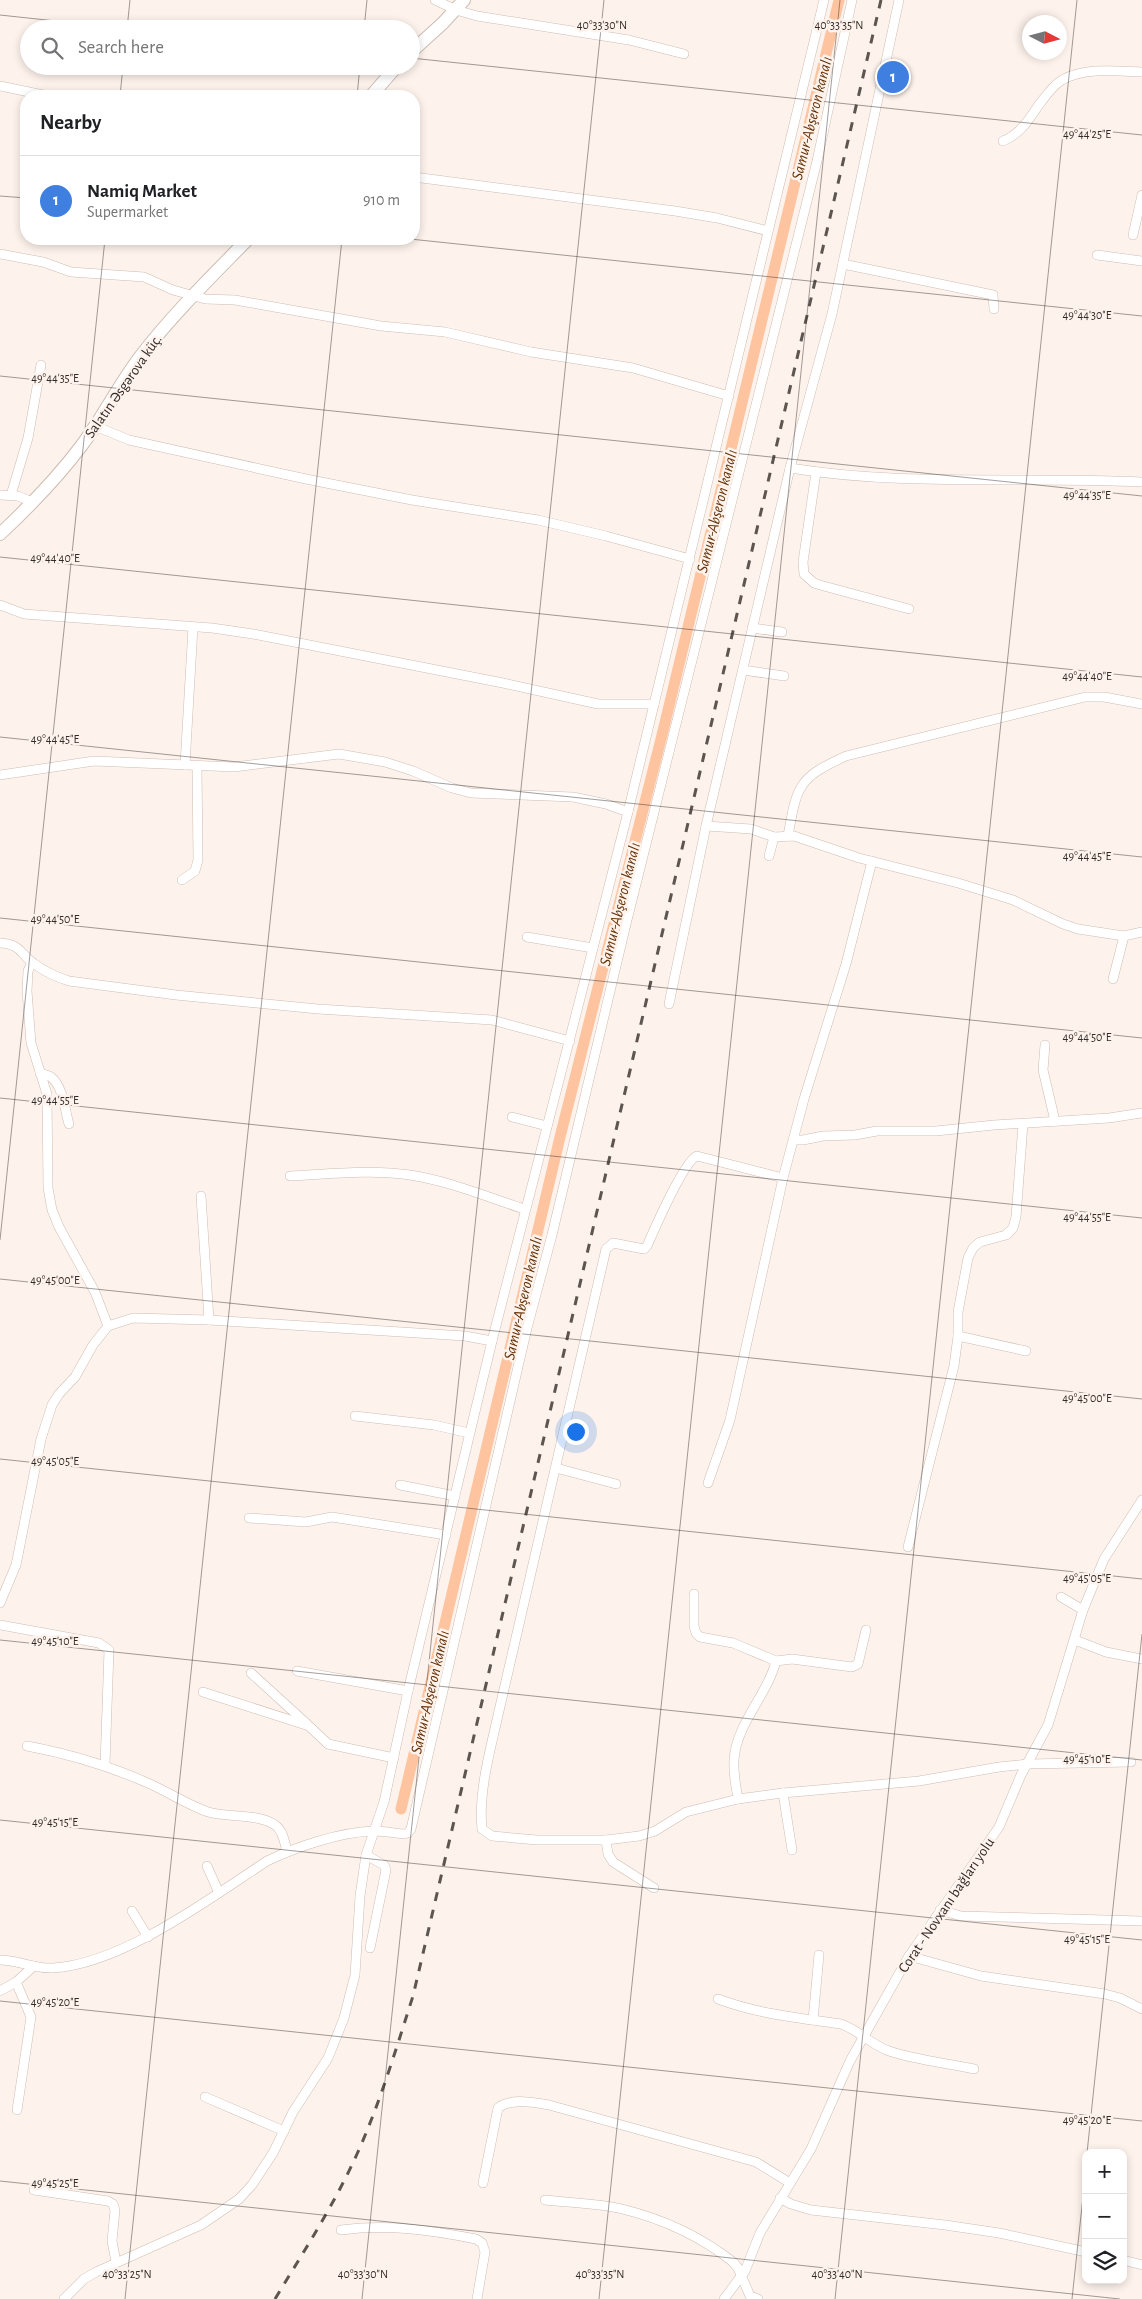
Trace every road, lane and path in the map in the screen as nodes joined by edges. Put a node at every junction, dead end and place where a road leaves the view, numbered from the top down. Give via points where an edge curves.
1 (435, 0) edge
2 (824, 0) edge
3 (852, 0) edge
4 (899, 0) edge
5 (460, 5) edge
6 (420, 43) edge
7 (684, 54) dead end
8 (1142, 72) edge
9 (389, 75) edge
10 (0, 86) edge
11 (20, 90) edge
12 (376, 90) edge
13 (1003, 141) dead end
14 (420, 178) edge
15 (1142, 195) edge
16 (768, 231) junction
17 (1133, 235) dead end
18 (242, 245) edge
19 (0, 254) edge
20 (1097, 256) dead end
21 (1142, 261) edge
22 (844, 264) junction
23 (192, 296) junction
24 (994, 309) dead end
25 (41, 365) dead end
26 (730, 396) junction
27 (95, 426) junction
28 (790, 468) junction
29 (816, 472) junction
30 (1142, 482) edge
31 (0, 495) edge
32 (11, 495) junction
33 (32, 502) junction
34 (0, 534) edge
35 (690, 559) junction
36 (0, 605) edge
37 (909, 608) dead end
38 (193, 626) junction
39 (752, 628) junction
40 (782, 632) dead end
41 (743, 670) junction
42 (784, 676) dead end
43 (654, 704) junction
44 (1142, 704) edge
45 (185, 765) junction
46 (197, 766) junction
47 (0, 775) edge
48 (628, 812) junction
49 (706, 826) junction
50 (788, 836) junction
51 (774, 837) junction
52 (768, 856) dead end
53 (872, 861) junction
54 (182, 880) dead end
55 (1142, 932) edge
56 (1124, 936) junction
57 (528, 937) dead end
58 (0, 943) edge
59 (593, 948) junction
60 (32, 962) junction
61 (1113, 979) dead end
62 (669, 1004) dead end
63 (570, 1041) junction
64 (1045, 1045) dead end
65 (40, 1073) junction
66 (1142, 1113) edge
67 (512, 1117) dead end
68 (1055, 1121) junction
69 (68, 1124) dead end
70 (1023, 1124) junction
71 (547, 1126) junction
72 (794, 1140) junction
73 (290, 1176) dead end
74 (783, 1178) junction
75 (201, 1196) dead end
76 (524, 1209) junction
77 (209, 1320) junction
78 (108, 1326) junction
79 (958, 1336) junction
80 (492, 1341) junction
81 (1026, 1351) dead end
82 (355, 1416) dead end
83 (469, 1433) junction
84 (556, 1468) junction
85 (708, 1483) dead end
86 (616, 1484) dead end
87 (400, 1485) dead end
88 (455, 1496) junction
89 (1142, 1500) edge
90 (249, 1518) dead end
91 (446, 1535) junction
92 (908, 1547) dead end
93 (694, 1594) dead end
94 (1061, 1596) dead end
95 (0, 1603) edge
96 (1083, 1610) junction
97 (0, 1625) edge
98 (866, 1630) dead end
99 (1075, 1640) junction
100 (1142, 1660) edge
101 (776, 1661) junction
102 (297, 1671) dead end
103 (251, 1673) dead end
104 (408, 1691) junction
105 (203, 1692) dead end
106 (309, 1726) junction
107 (27, 1746) dead end
108 (394, 1758) junction
109 (1131, 1762) dead end
110 (1028, 1764) junction
111 (105, 1765) junction
112 (783, 1793) junction
113 (738, 1799) junction
114 (374, 1831) junction
115 (606, 1840) junction
116 (792, 1850) dead end
117 (287, 1852) junction
118 (366, 1856) junction
119 (207, 1866) dead end
120 (654, 1888) dead end
121 (219, 1892) junction
122 (940, 1910) junction
123 (132, 1911) dead end
124 (1142, 1921) edge
125 (148, 1937) junction
126 (370, 1948) dead end
127 (819, 1955) dead end
128 (909, 1956) junction
129 (0, 1960) edge
130 (34, 1966) junction
131 (16, 1982) junction
132 (0, 1991) edge
133 (718, 1999) dead end
134 (1142, 2008) edge
135 (813, 2020) junction
136 (864, 2035) junction
137 (974, 2069) dead end
138 (204, 2097) dead end
139 (17, 2110) dead end
140 (284, 2131) junction
141 (484, 2183) dead end
142 (790, 2183) junction
143 (34, 2190) dead end
144 (780, 2198) junction
145 (546, 2200) dead end
146 (341, 2230) dead end
147 (1082, 2251) edge
148 (1127, 2261) edge
149 (116, 2262) junction
150 (1142, 2265) edge
151 (742, 2276) junction
152 (64, 2299) edge
153 (477, 2299) edge
154 (724, 2299) edge
155 (758, 2299) edge

1 - 5 street
2 - 16 street
3 - 114 street via 819,152 527,1328 411,1829 404,1834
4 - 22 street
5 - 6 street
5 - 7 street via 485,18 629,40
8 - 13 street via 1094,72 1060,81 1047,93 1025,125
9 - 12 street
10 - 11 street
14 - 16 street via 675,211
15 - 17 street
16 - 26 street
18 - 23 street, Salatın Əsgərova küç.
19 - 23 street via 43,262 71,272 144,277
20 - 21 street
22 - 24 street via 993,295
22 - 28 street
23 - 26 street via 235,300 381,326 446,332 540,354 633,368
23 - 27 street, Salatın Əsgərova küç. via 142,354
25 - 32 street via 28,438
26 - 35 street
27 - 33 street, Salatın Əsgərova küç.
27 - 35 street via 129,440 412,500 538,520
28 - 29 street
28 - 39 street
29 - 30 street via 918,480
29 - 37 street via 804,574 820,585
31 - 32 street
32 - 33 street
33 - 34 street, Salatın Əsgərova küç.
35 - 43 street
36 - 38 street via 24,614
38 - 43 street via 253,634 598,704
38 - 45 street
39 - 40 street
39 - 41 street
41 - 42 street
41 - 49 street
43 - 48 street
44 - 50 street via 1104,697 1085,698 846,756 808,777 794,800
45 - 46 street
45 - 47 street via 94,761
46 - 48 street via 252,766 339,754 413,770 471,793 573,797
46 - 54 street via 198,860 196,871
48 - 59 street
49 - 51 street via 751,829
49 - 62 street
50 - 51 street
50 - 53 street
51 - 52 street
53 - 56 street via 1013,900 1078,929
53 - 72 street via 844,973
55 - 56 street
56 - 61 street
57 - 59 street
58 - 60 street via 14,945
59 - 63 street
60 - 63 street via 69,981 318,1010 474,1018 504,1022
60 - 65 street via 27,991 31,1042
63 - 71 street
64 - 68 street via 1043,1070
65 - 69 street via 55,1081
65 - 78 street via 47,1094 48,1188 52,1210 95,1292
66 - 68 street
67 - 71 street
68 - 70 street
70 - 72 street via 936,1131 877,1131
70 - 79 street via 1013,1228 1006,1235 980,1242 973,1248 968,1258 958,1312
71 - 76 street
72 - 74 street
73 - 76 street via 382,1172 409,1175
74 - 84 street via 697,1156 681,1178 647,1246 639,1249 618,1243 608,1246
74 - 85 street via 733,1411
75 - 77 street
76 - 80 street
77 - 78 street via 133,1318
77 - 80 street via 465,1336
78 - 95 street via 75,1377 52,1405 41,1439 18,1557
79 - 81 street
79 - 92 street via 954,1366
80 - 83 street
82 - 83 street via 434,1425
83 - 88 street
84 - 86 street
84 - 115 street via 488,1762 482,1828 486,1833 501,1836
87 - 88 street
88 - 91 street
89 - 96 street, Corat - Novxanı bağları yolu via 1104,1560
90 - 91 street via 306,1522 332,1518
91 - 104 street
93 - 101 street via 694,1626 700,1637 733,1643
94 - 96 street
96 - 99 street, Corat - Novxanı bağları yolu
97 - 111 street via 99,1643 109,1650
98 - 101 street via 858,1664 792,1659
99 - 100 street via 1106,1652
99 - 110 street, Corat - Novxanı bağları yolu via 1048,1725
101 - 113 street via 772,1676 736,1747 734,1770
102 - 104 street
103 - 106 street
104 - 108 street
105 - 106 street
106 - 108 street via 328,1744
107 - 111 street
108 - 114 street
109 - 110 street
110 - 112 street via 919,1781
110 - 122 street, Corat - Novxanı bağları yolu via 992,1839
111 - 117 street via 197,1808 272,1823 283,1835
112 - 113 street
112 - 116 street
113 - 115 street via 686,1812 655,1831
114 - 117 street via 346,1834
114 - 118 street
115 - 120 street via 613,1862
117 - 121 street via 266,1861
118 - 126 street via 377,1860 386,1870
118 - 140 street via 354,1975 344,2018 328,2058 302,2096
119 - 121 street
121 - 125 street
122 - 124 street via 961,1916
122 - 128 street, Corat - Novxanı bağları yolu
123 - 125 street
125 - 130 street via 63,1967
127 - 135 street
128 - 134 street via 981,1976 1105,1994
128 - 136 street, Corat - Novxanı bağları yolu
129 - 130 street
130 - 131 street
131 - 132 street
131 - 139 street via 30,2017
133 - 135 street via 743,2009
135 - 136 street via 842,2024
136 - 137 street via 877,2046 890,2051
136 - 142 street, Corat - Novxanı bağları yolu via 821,2129
138 - 140 street
140 - 149 street via 261,2172 238,2200 201,2225
141 - 142 street via 498,2108 513,2102 548,2105 756,2162
142 - 144 street, Corat - Novxanı bağları yolu
143 - 149 street via 113,2204 112,2241
144 - 147 street via 811,2210 998,2233
144 - 151 street, Corat - Novxanı bağları yolu via 760,2233
145 - 151 street via 621,2208 660,2220 708,2243 733,2262
146 - 153 street via 410,2228 476,2239 482,2243 485,2252
148 - 150 street
149 - 152 street via 84,2279
151 - 154 street, Corat - Novxanı bağları yolu
151 - 155 street via 750,2296

